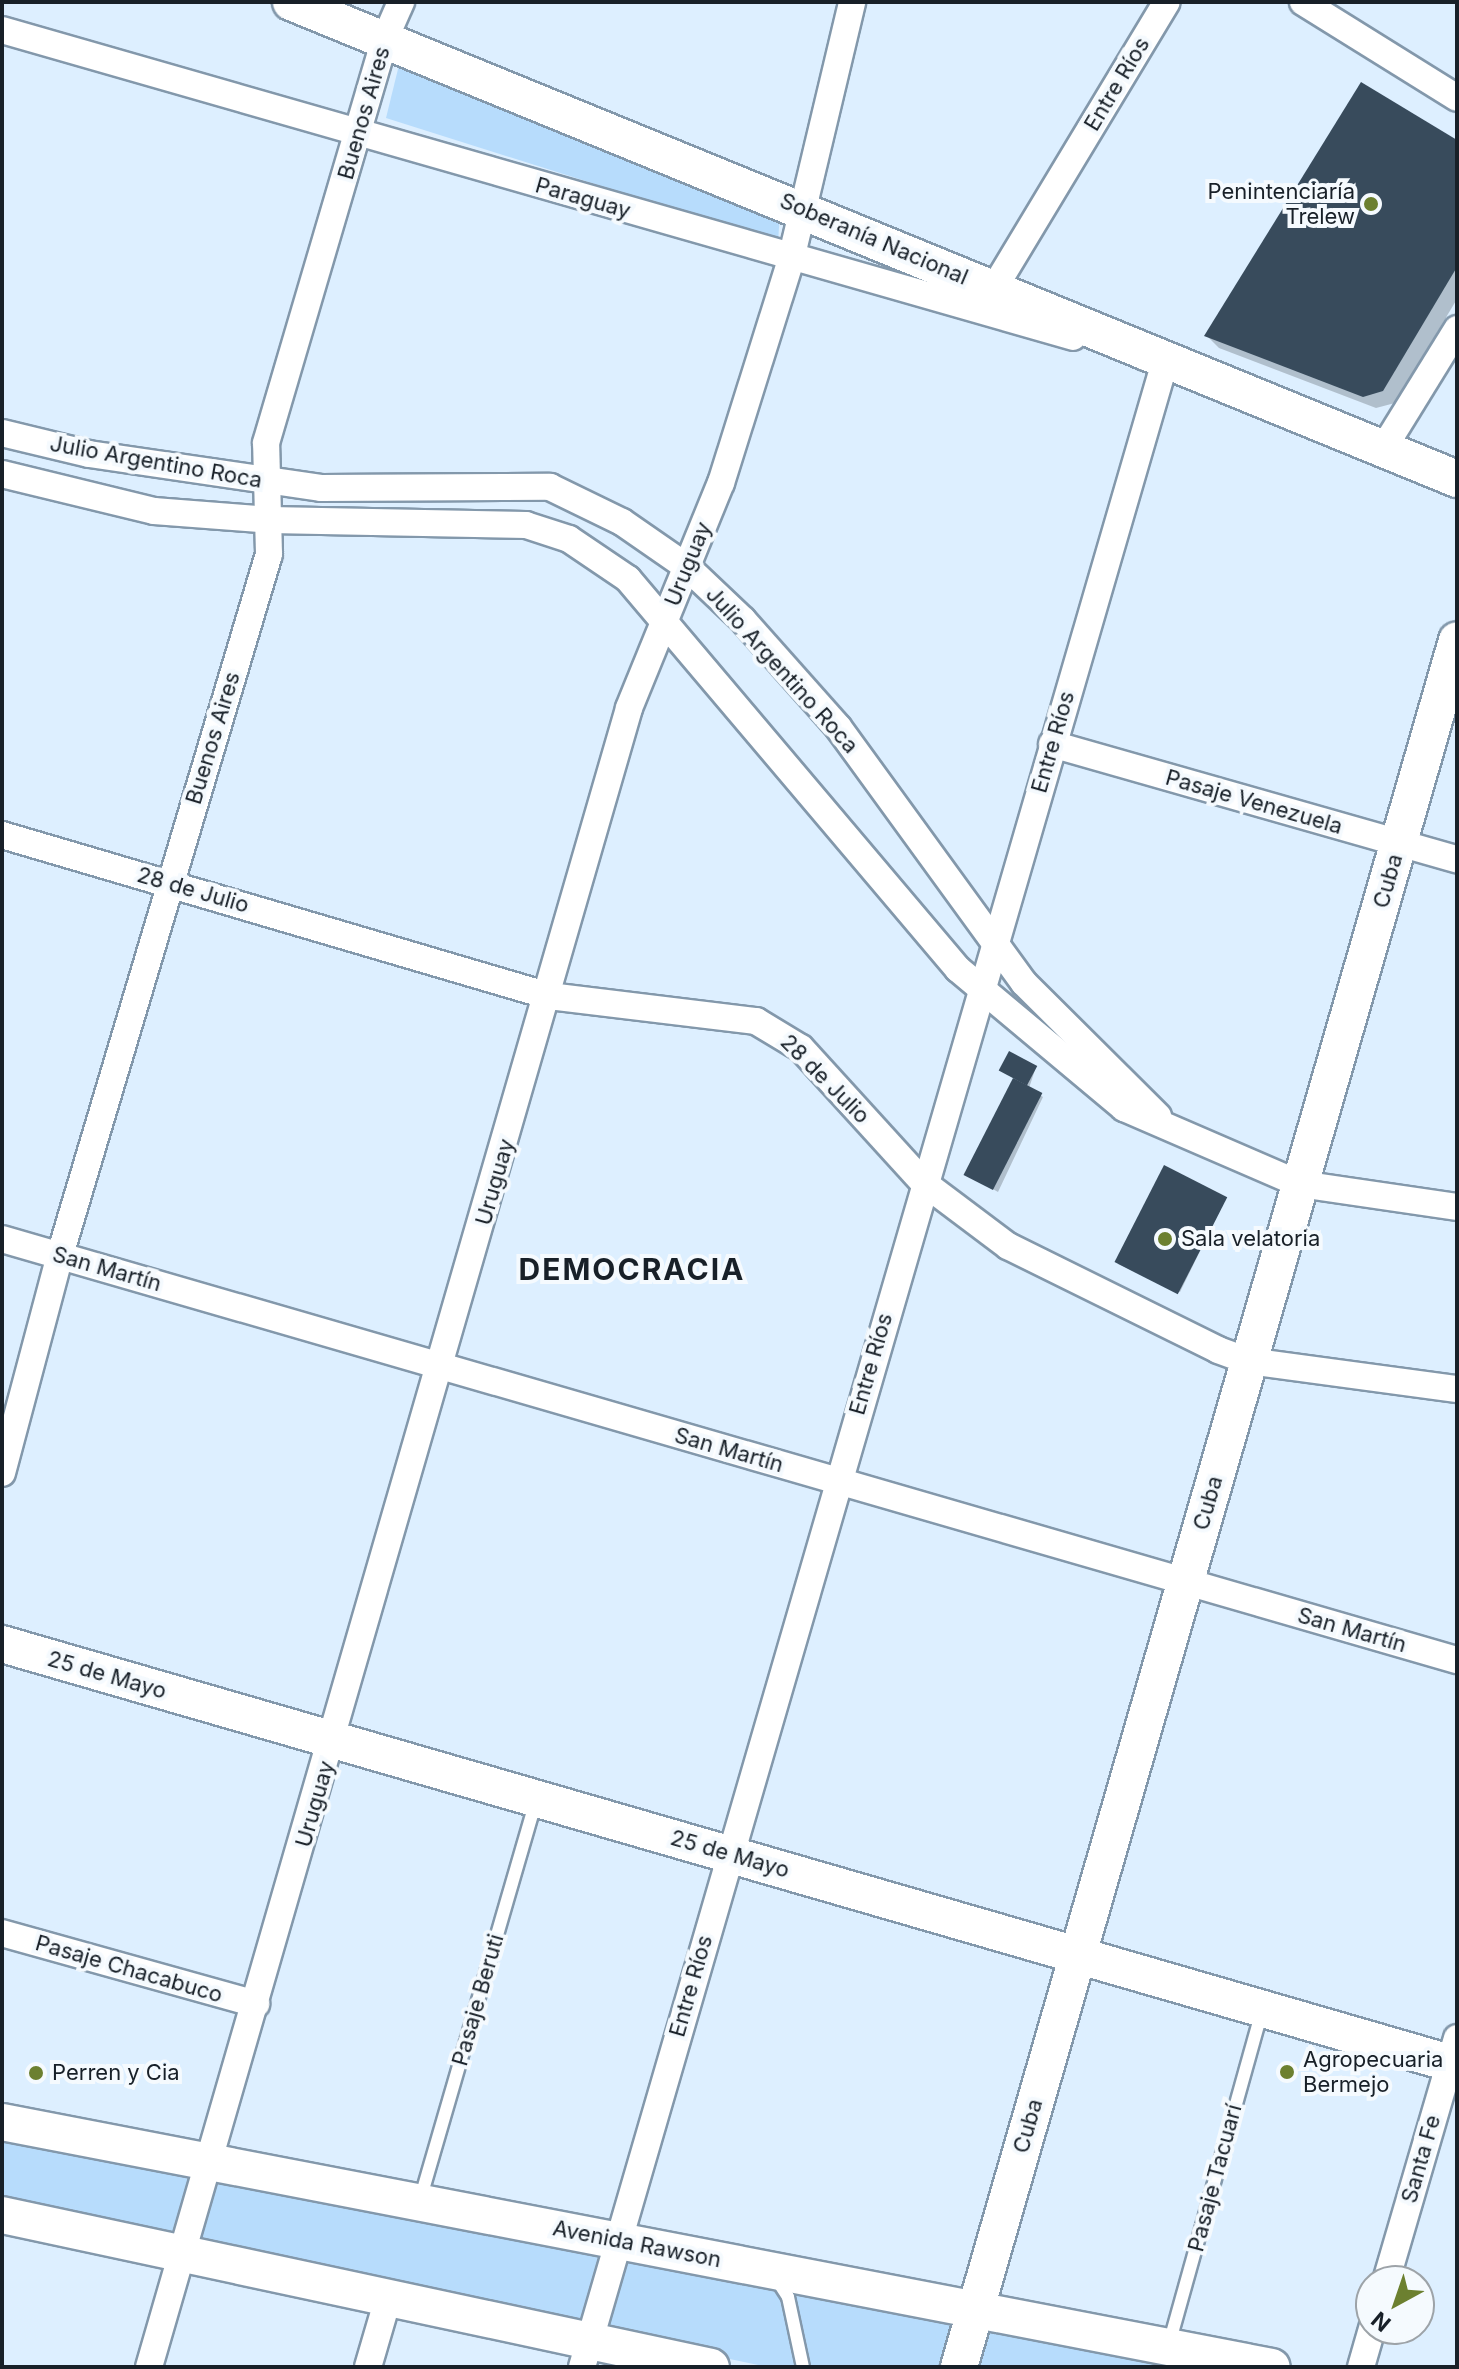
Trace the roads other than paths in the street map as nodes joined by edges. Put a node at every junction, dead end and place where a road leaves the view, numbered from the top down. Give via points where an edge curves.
1 (291, 2) edge
2 (401, 2) edge
3 (852, 2) edge
4 (1167, 2) edge
5 (1303, 2) edge
6 (2, 30) edge
7 (384, 41) junction
8 (1457, 98) edge
9 (359, 131) junction
10 (805, 209) junction
11 (791, 259) junction
12 (993, 290) junction
13 (1457, 329) edge
14 (1165, 362) junction
15 (2, 433) edge
16 (1383, 449) junction
17 (2, 474) edge
18 (1457, 479) edge
19 (265, 481) junction
20 (270, 520) junction
21 (687, 567) junction
22 (665, 620) junction
23 (1457, 640) edge
24 (1052, 744) junction
25 (2, 835) edge
26 (1399, 842) junction
27 (1457, 859) edge
28 (170, 883) junction
29 (994, 945) junction
30 (980, 990) junction
31 (549, 996) junction
32 (1178, 1135) junction
33 (924, 1183) junction
34 (1300, 1184) junction
35 (1457, 1207) edge
36 (2, 1239) edge
37 (60, 1255) junction
38 (1249, 1361) junction
39 (441, 1366) junction
40 (1457, 1389) edge
41 (4, 1457) edge
42 (836, 1480) junction
43 (1186, 1581) junction
44 (2, 1644) edge
45 (1457, 1660) edge
46 (333, 1740) junction
47 (536, 1799) junction
48 (729, 1854) junction
49 (2, 1933) edge
50 (1078, 1955) junction
51 (256, 2004) junction
52 (1262, 2009) junction
53 (1455, 2055) edge
54 (2, 2122) edge
55 (211, 2159) junction
56 (420, 2200) junction
57 (2, 2215) edge
58 (619, 2243) junction
59 (184, 2252) junction
60 (1391, 2265) edge
61 (770, 2269) junction
62 (389, 2295) junction
63 (976, 2309) junction
64 (1367, 2345) edge
65 (1169, 2347) junction
66 (586, 2354) edge
67 (149, 2367) edge
68 (368, 2367) edge
69 (711, 2367) edge
70 (803, 2367) edge
71 (959, 2367) edge
72 (1272, 2367) edge
73 (1361, 2367) edge

1 - 7 street, Soberanía Nacional
2 - 7 street, Buenos Aires
3 - 10 street, Uruguay
4 - 12 street, Entre Ríos
5 - 8 street
6 - 9 street, Paraguay
7 - 9 street, Buenos Aires
7 - 10 street, Soberanía Nacional
9 - 11 street, Paraguay
9 - 19 street, Buenos Aires via 266,443
10 - 11 street, Uruguay
10 - 12 street, Soberanía Nacional
11 - 14 street, Paraguay
11 - 21 street, Uruguay via 721,483
12 - 14 street, Soberanía Nacional
13 - 16 street
14 - 16 street, Soberanía Nacional
14 - 24 street, Entre Ríos
15 - 19 street, Julio Argentino Roca via 89,454
16 - 18 street, Soberanía Nacional
17 - 20 street, Julio Argentino Roca via 113,505
19 - 20 street, Buenos Aires
19 - 21 street, Julio Argentino Roca via 321,488 550,487 622,522
20 - 22 street, Julio Argentino Roca via 473,522 546,529 600,557
20 - 28 street, Buenos Aires via 269,554
21 - 22 street, Uruguay
21 - 29 street, Julio Argentino Roca via 743,620 838,727
22 - 30 street, Julio Argentino Roca
22 - 31 street, Uruguay via 629,708
23 - 26 street, Cuba
24 - 26 street, Pasaje Venezuela
24 - 29 street, Entre Ríos
25 - 28 street, 28 de Julio
26 - 27 street, Pasaje Venezuela
26 - 34 street, Cuba
28 - 31 street, 28 de Julio
28 - 37 street, Buenos Aires
29 - 30 street, Entre Ríos
29 - 32 street, Julio Argentino Roca via 1024,983
30 - 32 street, Julio Argentino Roca via 1124,1108
30 - 33 street, Entre Ríos
31 - 33 street, 28 de Julio via 735,1015 777,1031 801,1048
31 - 39 street, Uruguay
32 - 34 street, Julio Argentino Roca
33 - 38 street, 28 de Julio via 1008,1246
33 - 42 street, Entre Ríos
34 - 35 street, Julio Argentino Roca
34 - 38 street, Cuba
36 - 37 street, San Martín
37 - 39 street, San Martín
37 - 41 street, Buenos Aires
38 - 40 street, 28 de Julio
38 - 43 street, Cuba
39 - 42 street, San Martín
39 - 46 street, Uruguay
42 - 43 street, San Martín
42 - 48 street, Entre Ríos
43 - 45 street, San Martín
43 - 50 street, Cuba
44 - 46 street, 25 de Mayo
46 - 47 street, 25 de Mayo
46 - 51 street, Uruguay
47 - 48 street, 25 de Mayo
47 - 56 lane, Pasaje Beruti
48 - 50 street, 25 de Mayo
48 - 58 street, Entre Ríos
49 - 51 street, Pasaje Chacabuco
50 - 52 street, 25 de Mayo
50 - 63 street, Cuba
51 - 55 street, Uruguay
52 - 53 street, 25 de Mayo
52 - 65 lane, Pasaje Tacuarí
53 - 60 street, Santa Fe
54 - 55 street, Avenida Rawson
55 - 56 street, Avenida Rawson
55 - 59 street, Uruguay
56 - 58 street, Avenida Rawson
57 - 59 street
58 - 61 street, Avenida Rawson
58 - 66 street, Entre Ríos
59 - 62 street
59 - 67 street, Uruguay
61 - 63 street, Avenida Rawson
61 - 70 lane via 788,2297
62 - 66 street
62 - 68 street
63 - 65 street, Avenida Rawson
63 - 71 street, Cuba
64 - 73 street
65 - 72 street, Avenida Rawson
66 - 69 street

